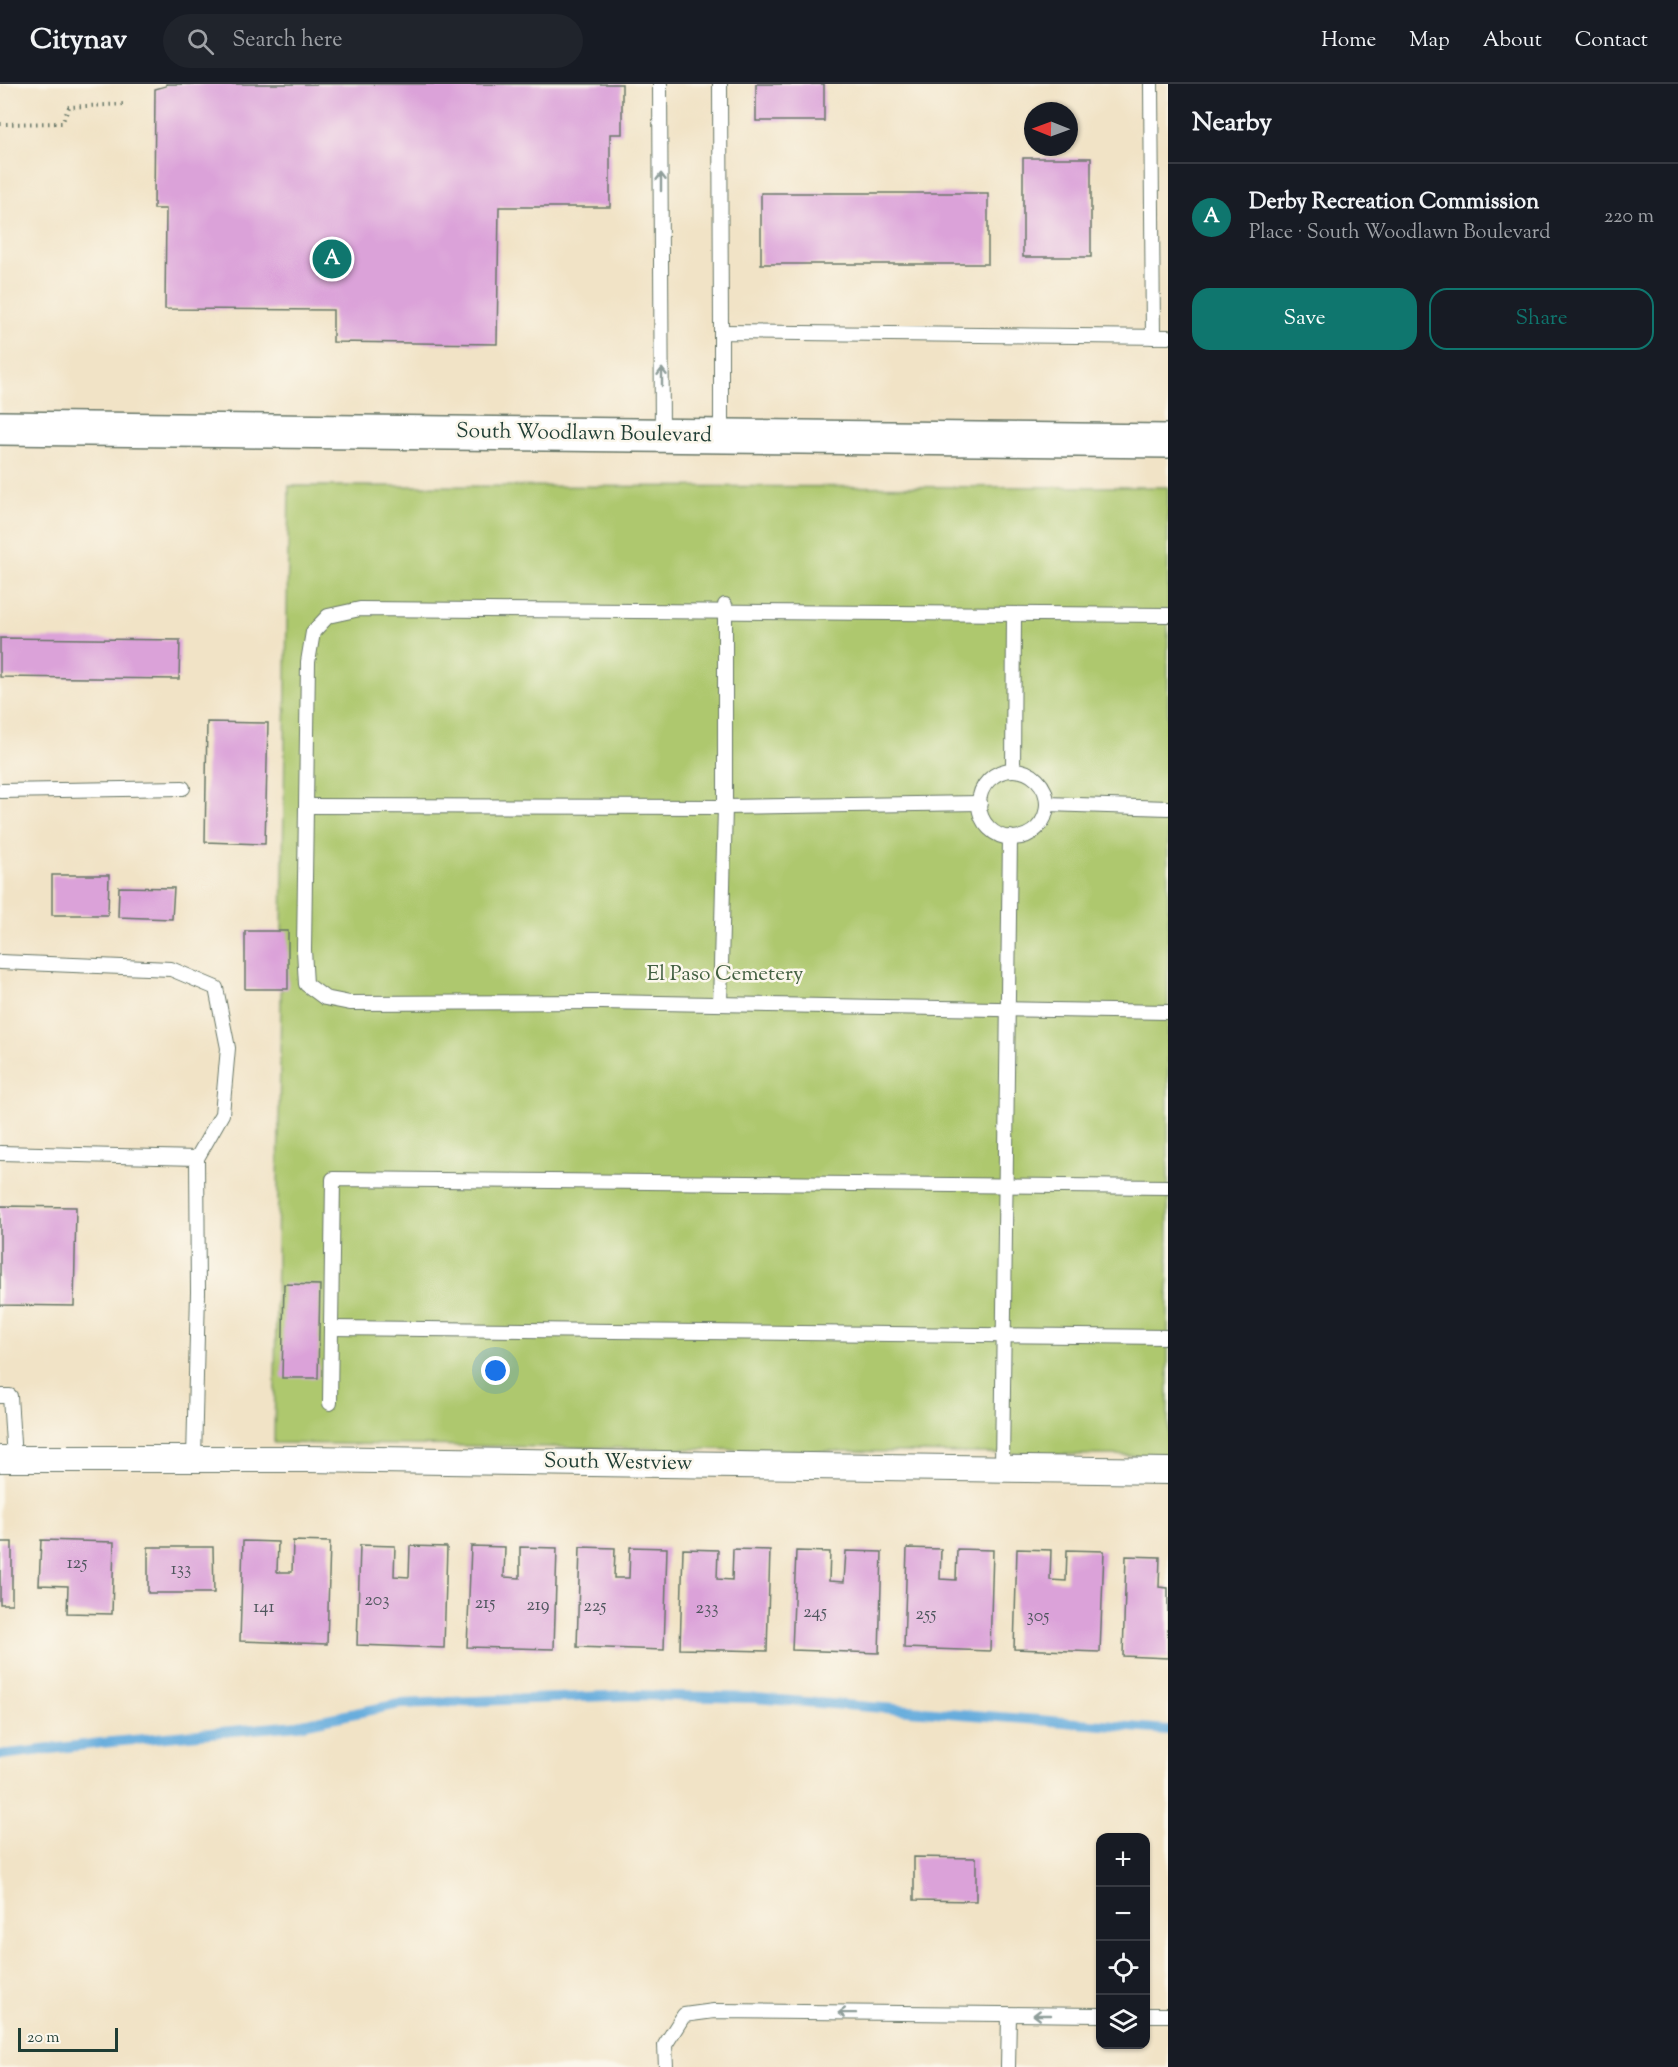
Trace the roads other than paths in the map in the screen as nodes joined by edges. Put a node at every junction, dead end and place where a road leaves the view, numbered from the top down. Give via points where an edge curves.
1 (660, 84) edge
2 (720, 84) edge
3 (1150, 84) edge
4 (721, 332) junction
5 (1153, 337) junction
6 (1168, 337) edge
7 (0, 429) edge
8 (663, 435) junction
9 (720, 436) junction
10 (1168, 441) edge
11 (725, 608) junction
12 (1014, 614) junction
13 (1168, 615) edge
14 (1013, 770) junction
15 (183, 788) dead end
16 (0, 791) edge
17 (980, 803) junction
18 (1047, 804) junction
19 (306, 806) junction
20 (725, 807) junction
21 (1168, 808) edge
22 (1010, 837) junction
23 (0, 962) edge
24 (720, 1004) junction
25 (1008, 1009) junction
26 (1168, 1012) edge
27 (0, 1153) edge
28 (197, 1158) junction
29 (1005, 1185) junction
30 (1168, 1187) edge
31 (330, 1328) junction
32 (1004, 1336) junction
33 (1168, 1337) edge
34 (0, 1396) edge
35 (330, 1403) dead end
36 (7, 1459) edge
37 (194, 1459) junction
38 (1002, 1468) junction
39 (1168, 1471) edge
40 (1009, 2015) junction
41 (1096, 2015) edge
42 (1150, 2015) edge
43 (1168, 2015) edge
44 (666, 2067) edge
45 (1008, 2067) edge

8 -> 1 lane
2 - 4 lane
3 - 5 lane
4 - 5 lane
4 - 9 lane
5 - 6 lane
7 - 8 street, South Woodlawn Boulevard
8 - 9 street, South Woodlawn Boulevard
9 - 10 street, South Woodlawn Boulevard
11 - 12 lane
11 - 19 lane via 360,609 328,616 313,632 308,662
11 - 20 lane
12 - 13 lane
12 - 14 lane
14 - 17 lane via 992,778 984,786
14 - 18 lane via 1033,776 1041,784
15 - 16 lane
17 - 20 lane
17 - 22 lane via 983,819 990,828
18 - 21 lane
18 - 22 lane via 1040,825 1022,837
19 - 20 lane
19 - 24 lane via 306,984 325,998 350,1003
20 - 24 lane
22 - 25 lane
23 - 28 lane via 171,969 216,988 228,1048 222,1114
24 - 25 lane
25 - 26 lane
25 - 29 lane
27 - 28 lane
28 - 37 lane
29 - 30 lane
29 - 31 lane via 333,1179
29 - 32 lane
31 - 32 lane
31 - 35 lane
32 - 33 lane
32 - 38 lane
34 - 36 lane via 10,1396
36 - 37 street, South Westview
37 - 38 street, South Westview
38 - 39 street, South Westview
41 -> 40 lane
40 -> 44 lane via 714,2011 684,2015 664,2046
40 - 45 lane
42 - 43 lane

